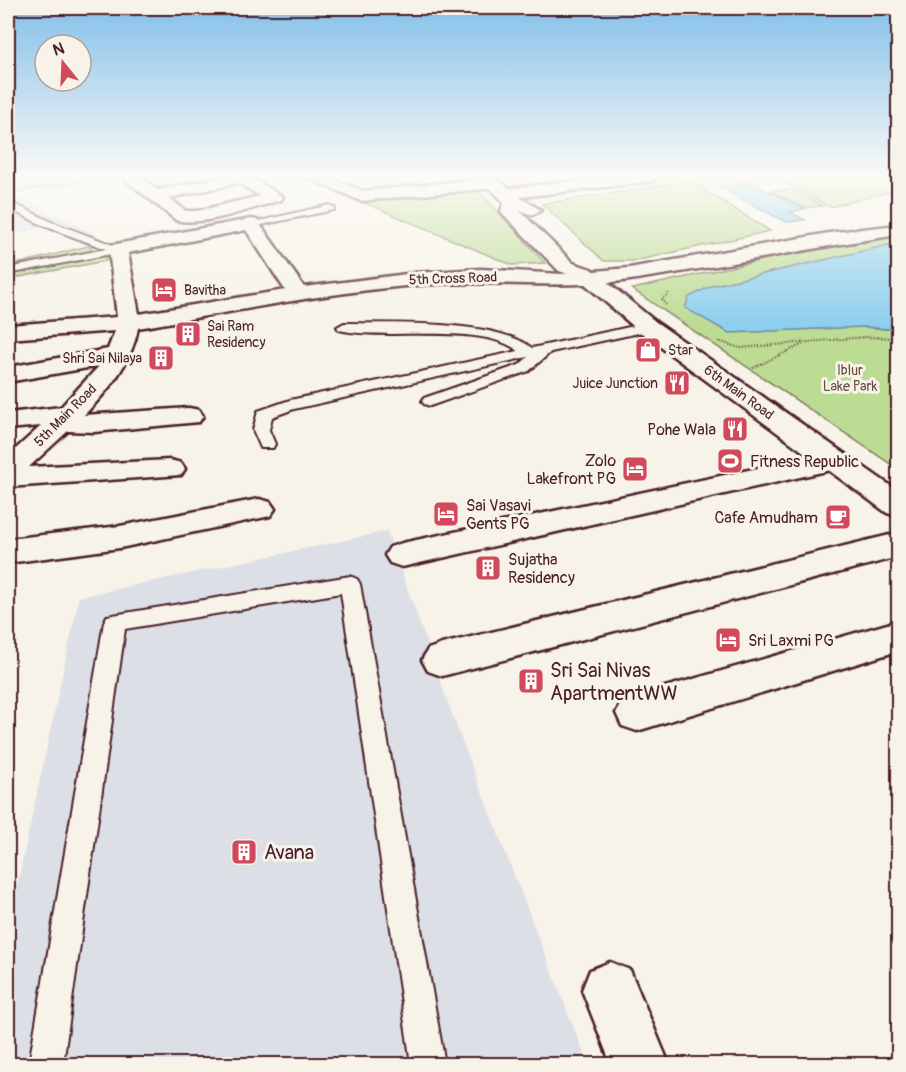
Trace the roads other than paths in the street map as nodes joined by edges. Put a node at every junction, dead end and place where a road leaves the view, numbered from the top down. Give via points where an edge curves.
1 (54, 226) edge
2 (240, 226) edge
3 (252, 226) edge
4 (525, 226) edge
5 (898, 230) edge
6 (118, 249) junction
7 (8, 271) edge
8 (586, 276) junction
9 (298, 294) junction
10 (128, 324) junction
11 (344, 327) dead end
12 (648, 327) junction
13 (8, 332) edge
14 (546, 349) junction
15 (530, 353) junction
16 (118, 355) junction
17 (8, 374) edge
18 (430, 402) dead end
19 (189, 416) dead end
20 (63, 419) junction
21 (8, 421) edge
22 (267, 444) dead end
23 (834, 461) junction
24 (170, 469) dead end
25 (8, 471) edge
26 (8, 478) edge
27 (898, 506) edge
28 (259, 509) dead end
29 (898, 545) edge
30 (8, 551) edge
31 (402, 555) dead end
32 (898, 636) edge
33 (442, 660) dead end
34 (637, 713) dead end
35 (610, 990) dead end
36 (46, 1065) edge
37 (428, 1065) edge
38 (640, 1065) edge

1 - 6 lane
2 - 6 street
3 - 9 street
4 - 8 street, 6th Main Road via 566,267
5 - 8 street, 5th Cross Road via 629,274
6 - 7 lane
6 - 10 street, 5th Main Road
8 - 9 street, 5th Cross Road via 415,279
8 - 12 street, 6th Main Road
9 - 10 street, 5th Cross Road
10 - 13 street, 5th Cross Road
10 - 16 street, 5th Main Road via 124,347
11 - 15 lane via 478,334 516,342
12 - 14 lane
12 - 23 street, 6th Main Road
14 - 15 lane
14 - 18 lane via 524,369
15 - 22 lane via 290,405 264,414 261,430
16 - 17 street
16 - 20 street, 5th Main Road via 85,399
19 - 20 street via 94,424
20 - 21 street
20 - 25 street, 5th Main Road
23 - 27 street, 6th Main Road
23 - 31 street
24 - 26 street
28 - 30 street via 120,537
29 - 33 street
32 - 34 street
35 - 38 street
36 - 37 lane via 115,622 350,584

